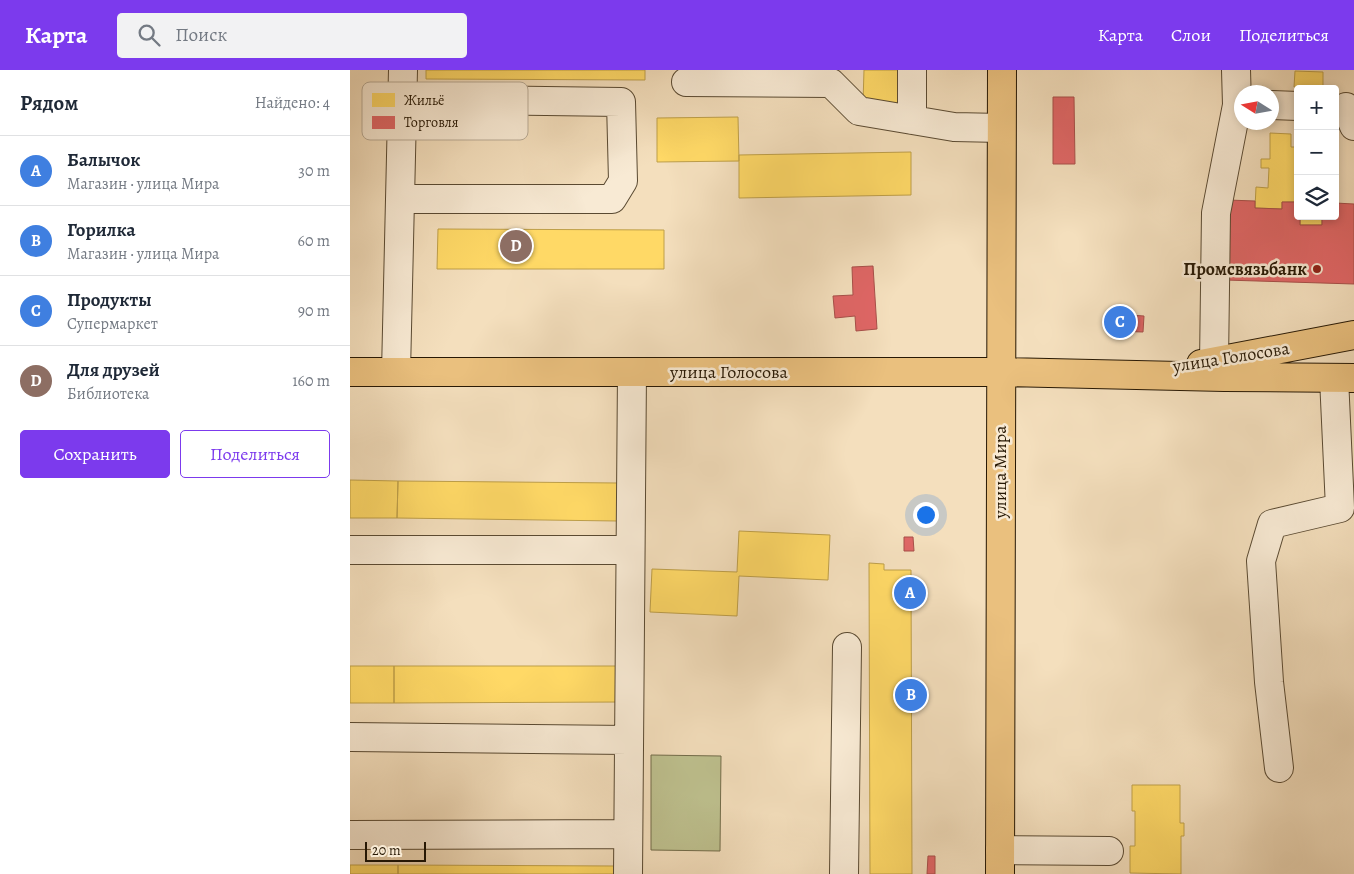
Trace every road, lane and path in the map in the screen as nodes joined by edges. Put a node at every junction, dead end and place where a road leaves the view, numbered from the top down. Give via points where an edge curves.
1 (912, 70) edge
2 (1002, 70) edge
3 (1236, 70) edge
4 (831, 76) edge
5 (699, 78) edge
6 (1237, 85) edge
7 (528, 101) edge
8 (1279, 105) edge
9 (1294, 106) edge
10 (912, 120) junction
11 (1001, 128) junction
12 (1234, 128) edge
13 (401, 140) edge
14 (400, 199) junction
15 (1354, 335) edge
16 (1214, 363) junction
17 (350, 372) edge
18 (396, 372) junction
19 (632, 372) junction
20 (1000, 372) junction
21 (1108, 374) junction
22 (1344, 378) edge
23 (350, 550) edge
24 (630, 550) junction
25 (847, 647) dead end
26 (350, 738) edge
27 (628, 740) junction
28 (1279, 768) dead end
29 (628, 834) junction
30 (350, 835) edge
31 (1109, 851) dead end
32 (1000, 862) edge
33 (628, 874) edge
34 (844, 874) edge

1 - 10 lane
2 - 11 main road, улица Мира
3 - 6 lane
4 - 5 lane
4 - 10 lane via 859,111
7 - 14 lane via 621,102 623,181 612,199
8 - 9 lane
10 - 11 lane via 954,127
11 - 20 main road, улица Мира
12 - 16 lane via 1216,213
13 - 14 lane
14 - 18 lane
15 - 16 main road, улица Голосова
16 - 21 main road, улица Голосова
17 - 18 main road, улица Голосова
18 - 19 main road, улица Голосова
19 - 20 main road, улица Голосова
19 - 24 lane
20 - 21 main road, улица Голосова
20 - 32 main road, улица Мира
21 - 22 main road, улица Голосова
22 - 28 lane via 1340,508 1272,524 1261,561 1269,682
23 - 24 lane
24 - 27 lane
25 - 34 lane
26 - 27 lane
27 - 29 lane
29 - 30 lane
29 - 33 lane
31 - 32 lane

